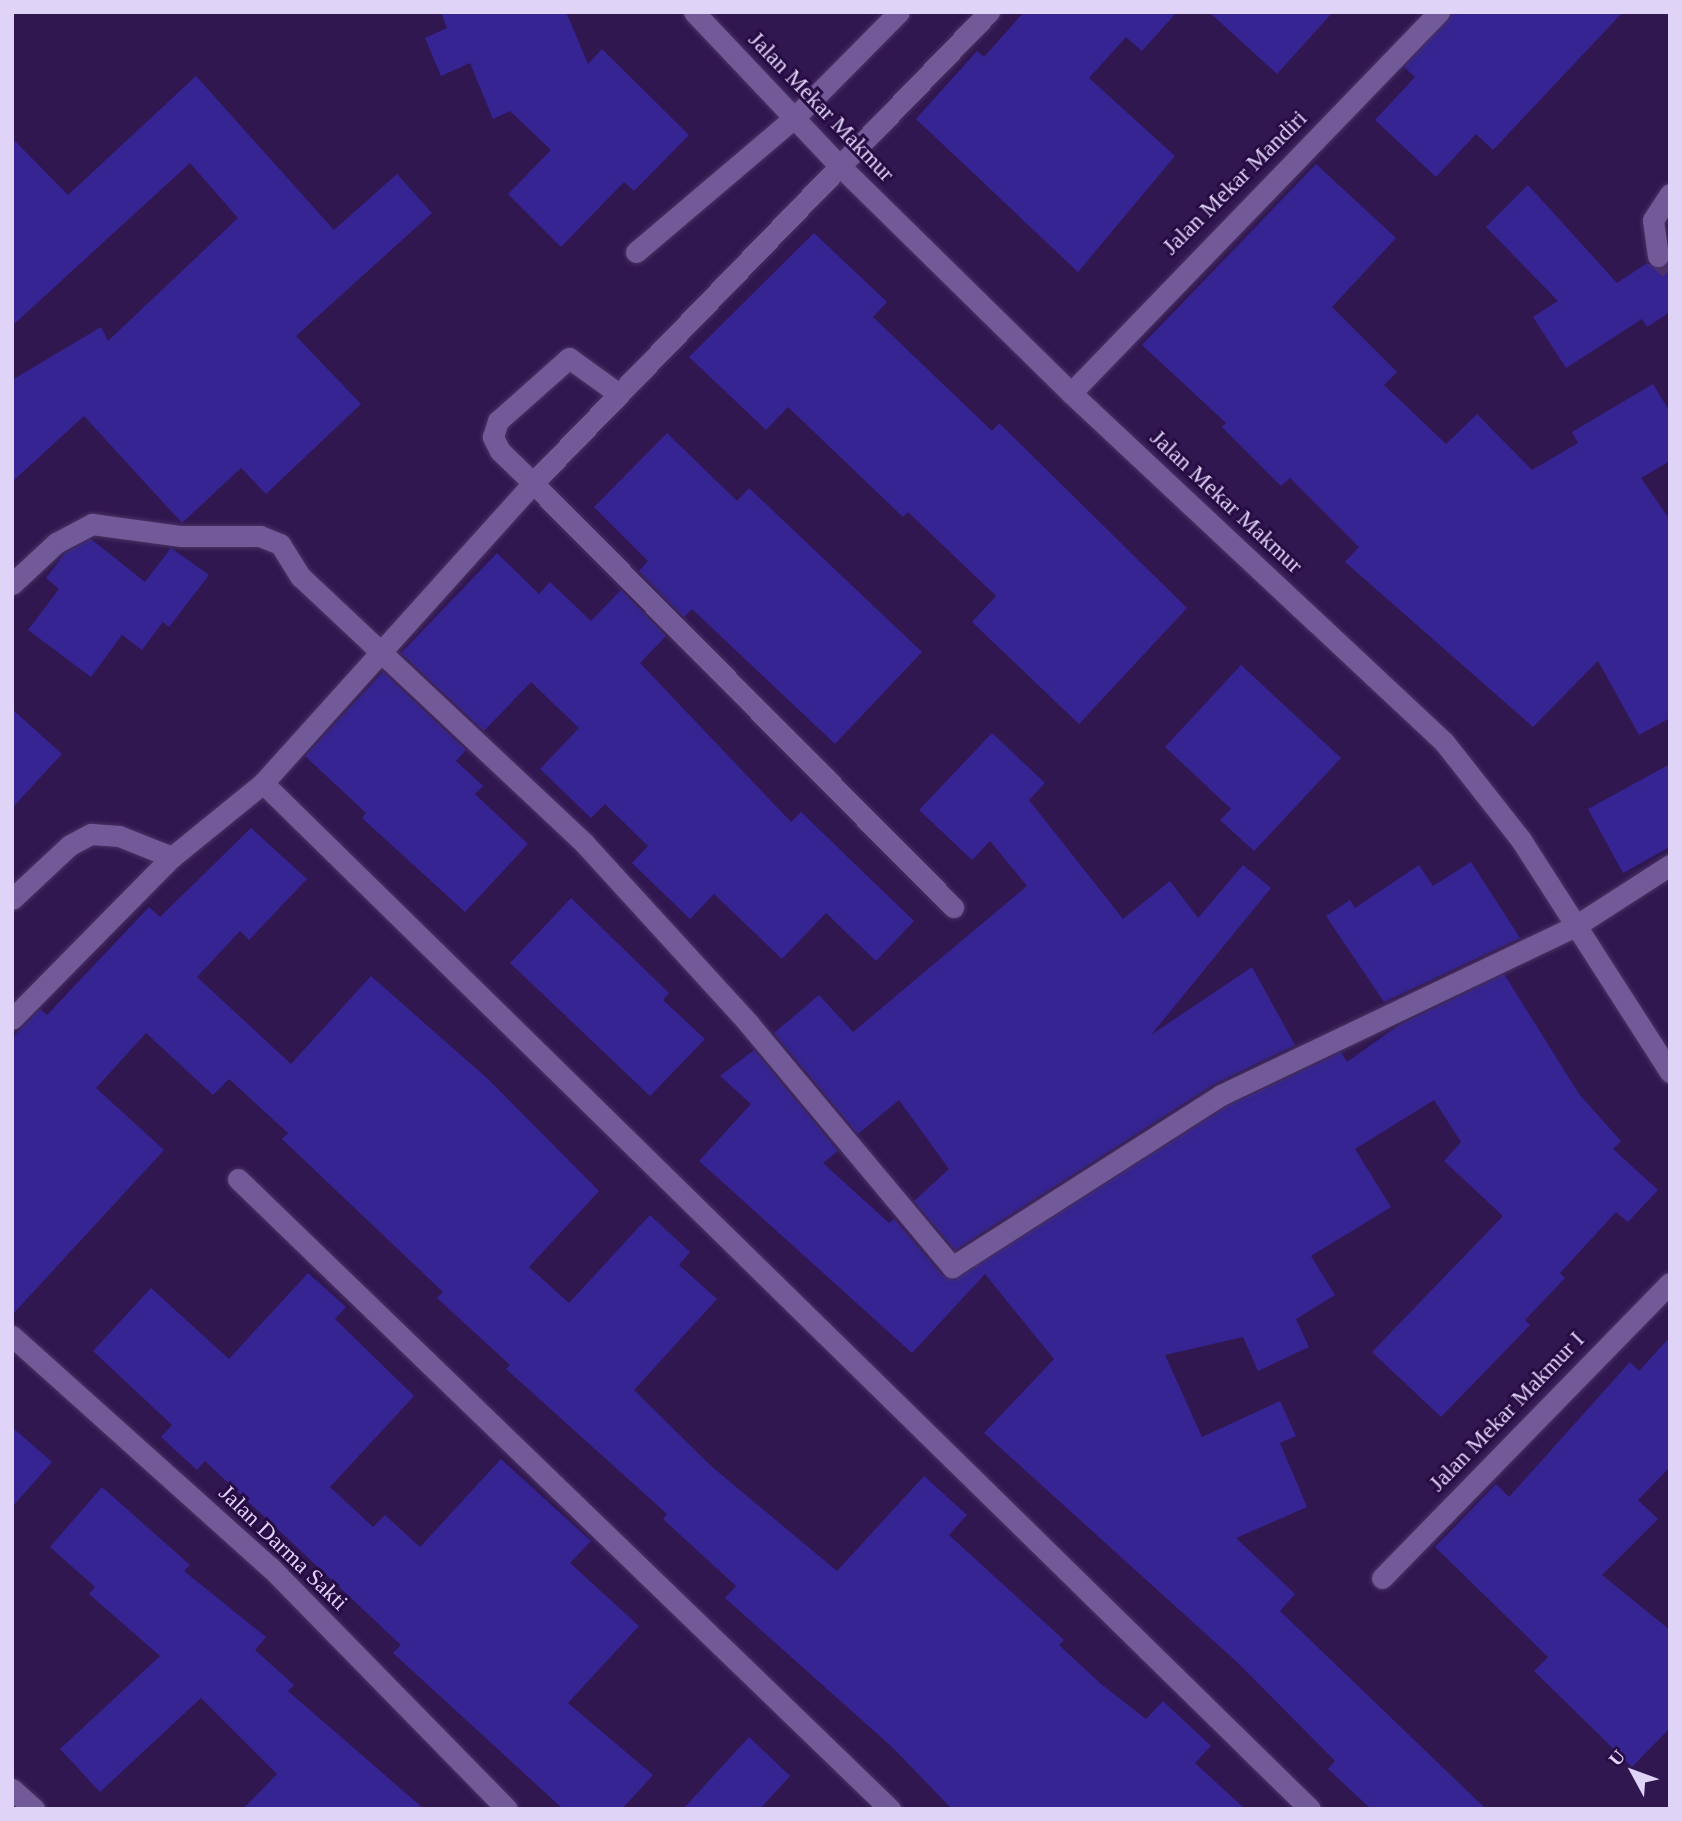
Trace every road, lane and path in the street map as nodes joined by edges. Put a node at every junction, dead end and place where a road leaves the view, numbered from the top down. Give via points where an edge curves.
1 (694, 12) edge
2 (899, 12) edge
3 (989, 12) edge
4 (1439, 12) edge
5 (794, 118) junction
6 (837, 163) junction
7 (1670, 194) edge
8 (636, 252) dead end
9 (1658, 256) tunnel mouth
10 (1071, 393) junction
11 (619, 394) junction
12 (533, 483) junction
13 (12, 584) edge
14 (381, 645) junction
15 (263, 783) junction
16 (172, 857) junction
17 (1670, 865) edge
18 (12, 899) edge
19 (953, 908) dead end
20 (1577, 925) junction
21 (12, 1019) edge
22 (1670, 1072) edge
23 (239, 1179) dead end
24 (1670, 1283) edge
25 (12, 1336) edge
26 (1382, 1578) dead end
27 (12, 1789) edge
28 (34, 1809) edge
29 (508, 1809) edge
30 (890, 1809) edge
31 (1310, 1809) edge

1 - 5 street, Jalan Mekar Makmur
2 - 5 street
3 - 6 street
4 - 10 street, Jalan Mekar Mandiri
5 - 6 street, Jalan Mekar Makmur
5 - 8 street
6 - 10 street, Jalan Mekar Makmur
6 - 11 street
7 - 9 street via 1653,219
10 - 20 street, Jalan Mekar Makmur via 1444,742 1484,788
11 - 12 street
11 - 12 street via 569,358 498,421 493,436 499,451
12 - 14 street
12 - 19 street
13 - 14 street via 56,543 92,524 181,537 260,536 280,544 301,576
14 - 15 street
14 - 20 street via 584,843 749,1024 952,1267 1221,1095
15 - 16 street
15 - 31 street
16 - 18 street via 119,836 91,834 70,845
16 - 21 street
17 - 20 street
20 - 22 street, Jalan Mekar Makmur
23 - 30 street
24 - 26 street, Jalan Mekar Makmur I
25 - 29 street, Jalan Darma Sakti via 271,1569
27 - 28 street

